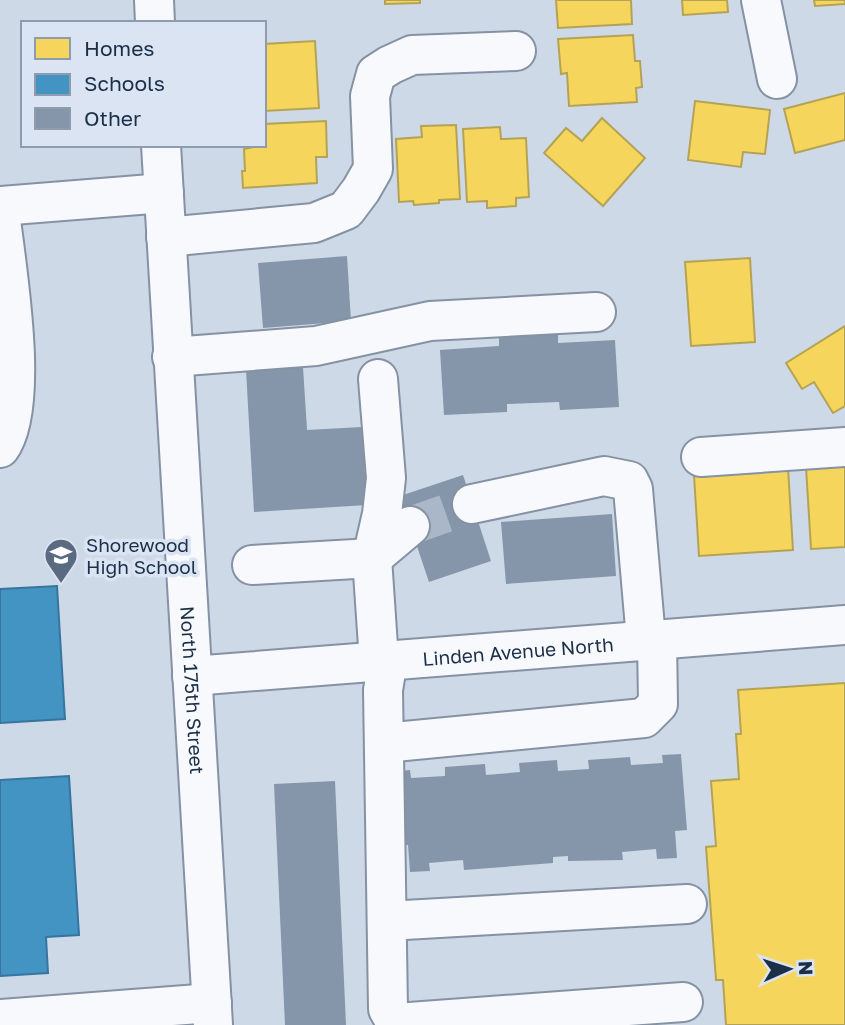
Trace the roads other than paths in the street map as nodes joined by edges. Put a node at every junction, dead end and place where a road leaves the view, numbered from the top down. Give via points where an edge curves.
1 (154, 0) edge
2 (761, 0) edge
3 (155, 21) edge
4 (516, 51) dead end
5 (777, 79) dead end
6 (161, 147) edge
7 (164, 192) junction
8 (0, 206) edge
9 (0, 212) edge
10 (166, 237) junction
11 (596, 312) dead end
12 (172, 357) junction
13 (378, 380) dead end
14 (845, 447) edge
15 (0, 448) edge
16 (701, 457) dead end
17 (472, 504) tunnel mouth
18 (410, 526) tunnel mouth
19 (372, 558) junction
20 (252, 565) dead end
21 (845, 625) edge
22 (651, 639) junction
23 (384, 660) junction
24 (192, 676) junction
25 (384, 744) junction
26 (687, 904) dead end
27 (387, 921) junction
28 (683, 1002) dead end
29 (213, 1014) edge
30 (0, 1019) edge

1 - 3 street
2 - 5 street
4 - 10 street via 412,55 376,74 370,96 373,169 346,210 314,223
6 - 7 street, North 175th Street
7 - 8 street
7 - 10 street, North 175th Street
9 - 15 street via 16,401
10 - 12 street, North 175th Street
11 - 12 street via 430,321 316,346
12 - 24 street, North 175th Street
13 - 19 street via 386,478
14 - 16 street
17 - 22 street via 604,476 629,481
18 - 19 street
19 - 20 street
19 - 23 street
21 - 22 street, Linden Avenue North
22 - 23 street, Linden Avenue North
22 - 25 street via 658,704 643,718
23 - 24 street, Linden Avenue North
23 - 25 street
24 - 29 street, North 175th Street
25 - 27 street
26 - 27 street
27 - 28 street via 388,1009 396,1023
29 - 30 street

